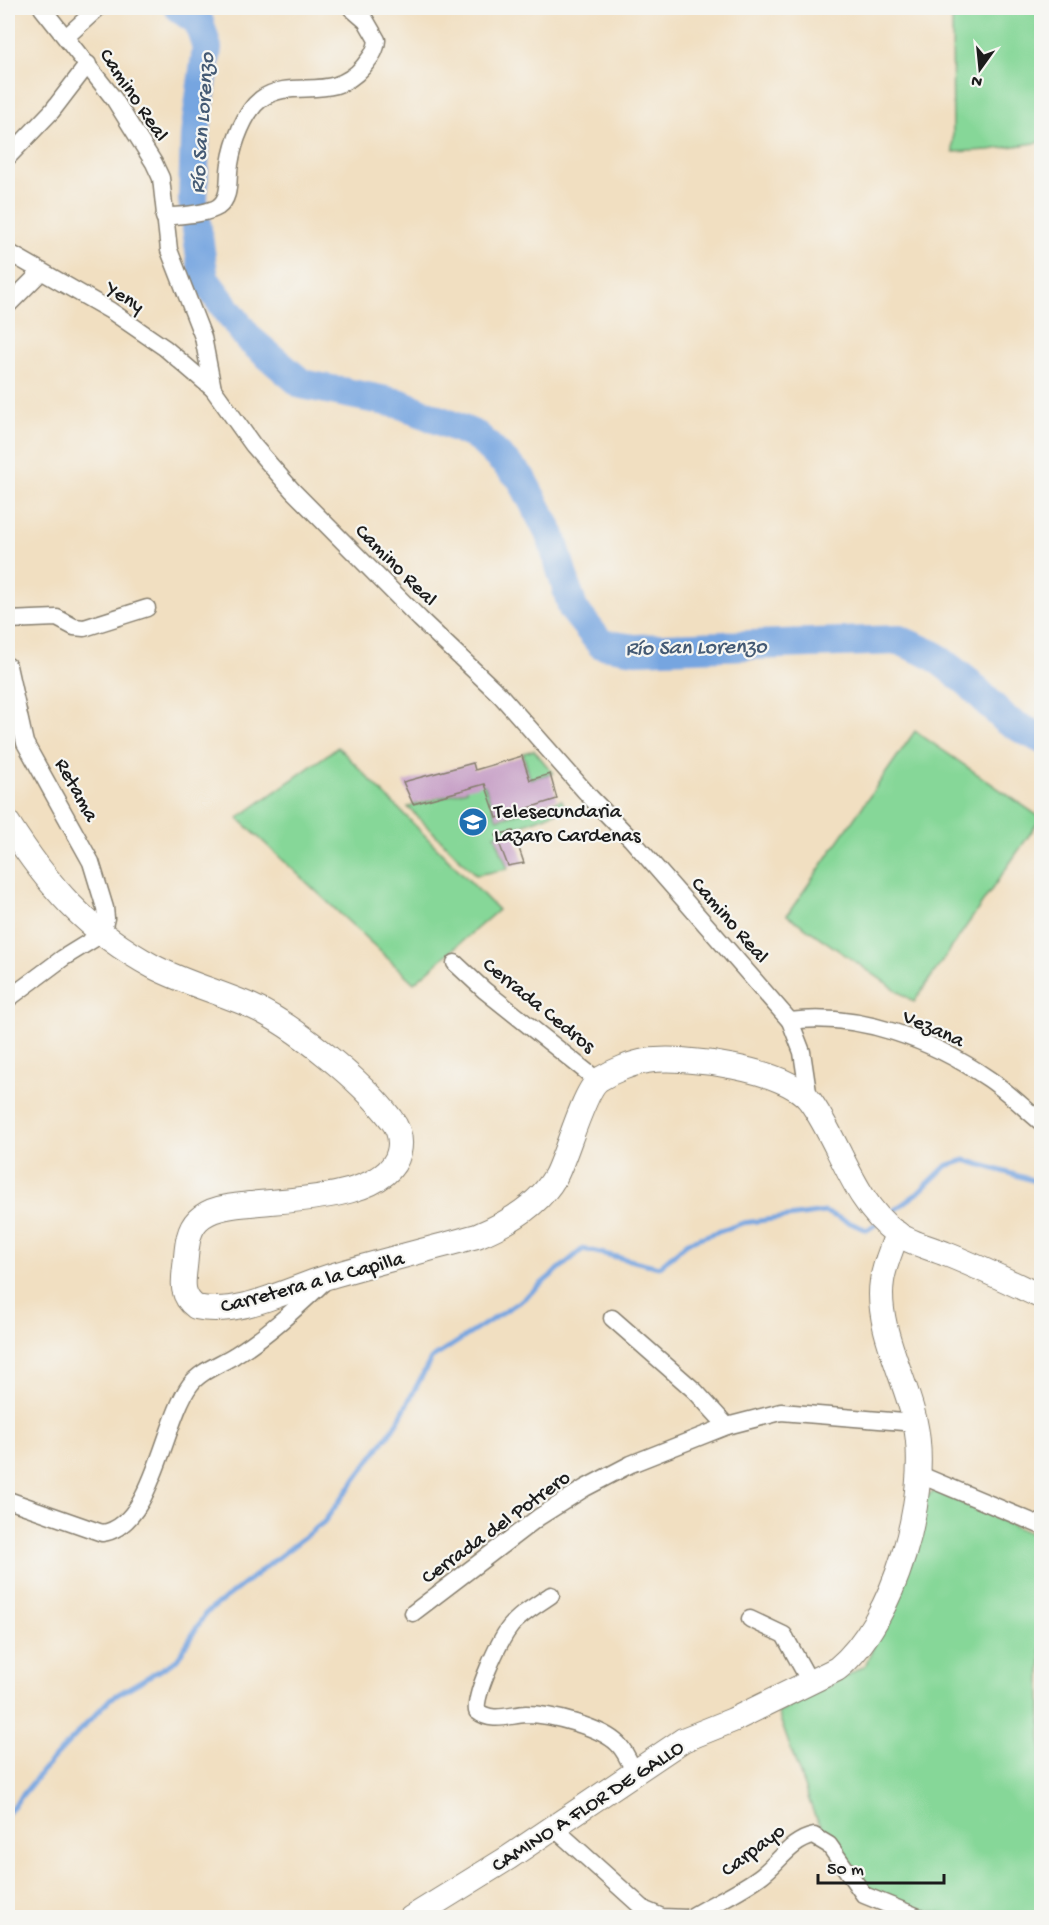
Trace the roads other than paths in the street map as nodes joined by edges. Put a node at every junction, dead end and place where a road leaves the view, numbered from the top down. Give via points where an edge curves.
1 (42, 8) edge
2 (98, 8) edge
3 (351, 8) edge
4 (66, 37) junction
5 (88, 64) junction
6 (8, 157) edge
7 (164, 217) junction
8 (8, 252) edge
9 (40, 273) junction
10 (8, 305) edge
11 (213, 389) junction
12 (147, 608) dead end
13 (8, 620) edge
14 (8, 666) edge
15 (8, 823) edge
16 (102, 934) junction
17 (455, 963) dead end
18 (8, 999) edge
19 (790, 1021) junction
20 (597, 1080) junction
21 (809, 1099) junction
22 (1041, 1123) edge
23 (893, 1229) junction
24 (332, 1275) junction
25 (1041, 1297) edge
26 (612, 1318) dead end
27 (916, 1423) junction
28 (727, 1426) junction
29 (918, 1474) junction
30 (8, 1500) edge
31 (1041, 1526) edge
32 (551, 1595) dead end
33 (413, 1613) dead end
34 (750, 1619) dead end
35 (810, 1683) junction
36 (634, 1772) junction
37 (553, 1827) junction
38 (411, 1917) edge
39 (688, 1917) edge
40 (921, 1917) edge

1 - 4 street, Camino Real
2 - 4 street
3 - 7 street via 374,31 377,40 373,55 348,82 328,88 280,92 261,100 251,109 231,159 225,199 215,208
4 - 5 street, Camino Real
5 - 6 street via 52,111
5 - 7 street, Camino Real via 154,163 160,178
7 - 11 street, Camino Real via 169,250 203,337
8 - 9 street, Yeny
9 - 10 street
9 - 11 street, Yeny via 111,311 156,341
11 - 19 street, Camino Real via 292,490 501,696
12 - 13 street via 84,628 57,618
14 - 16 street, Retama via 25,743 91,862 105,908
15 - 16 street, Carretera a la Capilla via 70,908
16 - 18 street
16 - 24 street, Carretera a la Capilla via 154,967 271,1017 337,1065 397,1127 401,1141 398,1156 392,1168 376,1182 338,1193 226,1207 199,1219 188,1238 183,1284 184,1294 196,1306 224,1309
17 - 20 street, Cerrada Cedros
19 - 21 street, Camino Real via 802,1052
19 - 22 street, Vezana via 820,1017 866,1025 927,1046 987,1078
20 - 21 street via 644,1061 692,1059 774,1078
20 - 24 street, Carretera a la Capilla via 578,1116 556,1175 536,1199 511,1219 477,1236
21 - 23 street via 858,1189
23 - 25 street
23 - 27 street, CAMINO A FLOR DE GALLO via 881,1282 882,1306
24 - 30 street via 236,1355 191,1383 171,1423 153,1482 127,1520 113,1532 102,1533
26 - 28 street via 695,1391
27 - 28 street, Cerrada del Potrero via 782,1412
27 - 29 street, CAMINO A FLOR DE GALLO
28 - 33 street, Cerrada del Potrero via 631,1464 585,1488 539,1517
29 - 31 street
29 - 35 street, CAMINO A FLOR DE GALLO via 903,1561 872,1627 851,1658
32 - 36 street via 510,1628 479,1694 477,1711 493,1718 527,1714 592,1728 616,1742
34 - 35 street via 784,1635
35 - 36 street, CAMINO A FLOR DE GALLO via 683,1740
36 - 37 street, CAMINO A FLOR DE GALLO
37 - 38 street, CAMINO A FLOR DE GALLO
37 - 39 street via 645,1910 662,1917
39 - 40 street, Carpayo via 762,1875 795,1845 814,1836 829,1845 864,1895

